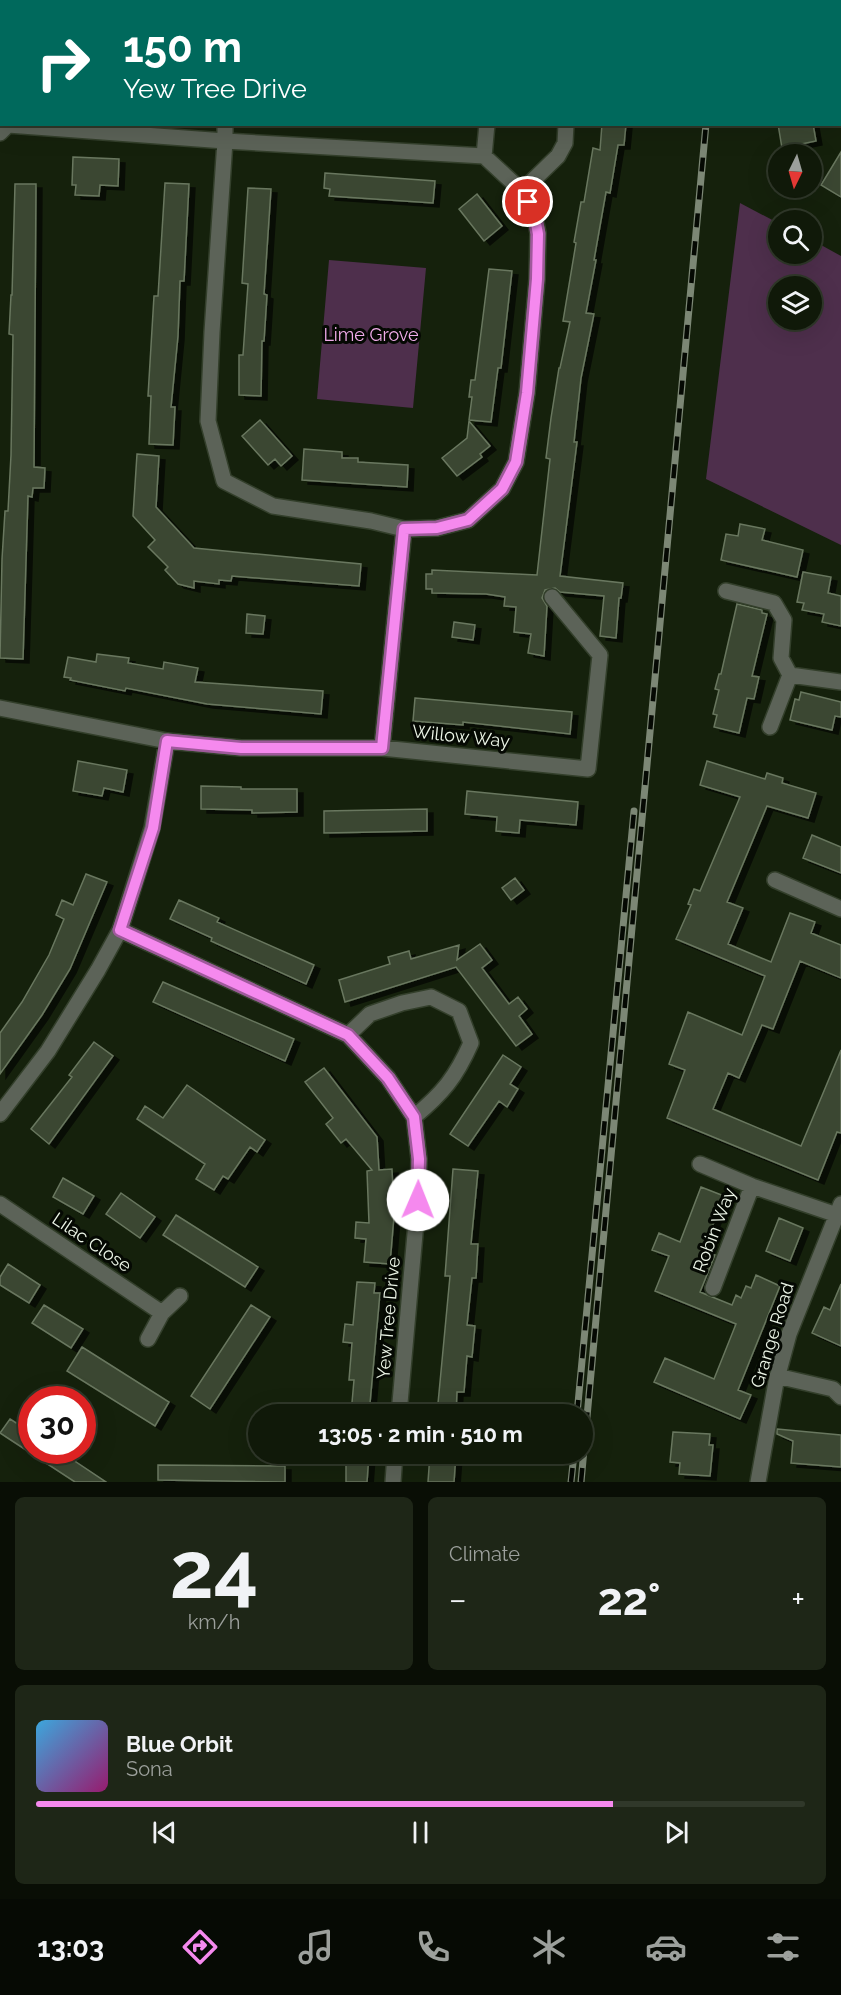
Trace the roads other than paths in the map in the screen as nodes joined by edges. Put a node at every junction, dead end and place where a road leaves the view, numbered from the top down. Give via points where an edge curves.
1 (22, 126) edge
2 (225, 126) edge
3 (487, 126) edge
4 (566, 126) edge
5 (225, 141) junction
6 (484, 156) junction
7 (522, 190) junction
8 (404, 529) junction
9 (726, 591) dead end
10 (552, 597) dead end
11 (790, 675) junction
12 (841, 682) edge
13 (0, 708) edge
14 (770, 727) dead end
15 (167, 741) junction
16 (382, 748) junction
17 (775, 880) dead end
18 (841, 909) edge
19 (120, 930) junction
20 (348, 1035) junction
21 (0, 1114) edge
22 (414, 1117) junction
23 (700, 1164) dead end
24 (752, 1186) junction
25 (0, 1204) edge
26 (839, 1210) edge
27 (713, 1288) dead end
28 (180, 1296) dead end
29 (162, 1313) junction
30 (148, 1339) dead end
31 (777, 1376) junction
32 (838, 1389) edge
33 (400, 1404) edge
34 (394, 1464) edge
35 (393, 1482) edge
36 (758, 1482) edge

1 - 5 street
2 - 5 street
3 - 6 street
4 - 7 street via 565,143 558,156
5 - 6 street
5 - 8 street via 208,421 224,480 273,506
6 - 7 street
7 - 8 street via 534,213 538,234 527,393 516,462 502,489 468,520 437,528
8 - 16 street
9 - 11 street via 774,603 784,620 781,658
10 - 16 street, Willow Way via 600,656 588,769
11 - 12 street
11 - 14 street
13 - 15 street, Willow Way
15 - 16 street, Willow Way via 241,748
15 - 19 street via 153,828
17 - 18 street
19 - 20 street, Yew Tree Drive
19 - 21 street via 48,1051
20 - 22 street, Yew Tree Drive via 388,1078
20 - 22 street via 370,1014 402,1002 431,997 459,1011 471,1043 460,1069 439,1097
22 - 33 street, Yew Tree Drive via 418,1200
23 - 24 street, Robin Way
24 - 26 street, Robin Way
24 - 27 street, Robin Way
25 - 29 street, Lilac Close
26 - 31 street, Grange Road via 792,1324
28 - 29 street
29 - 30 street
31 - 32 street
31 - 36 street, Grange Road
34 - 35 street

